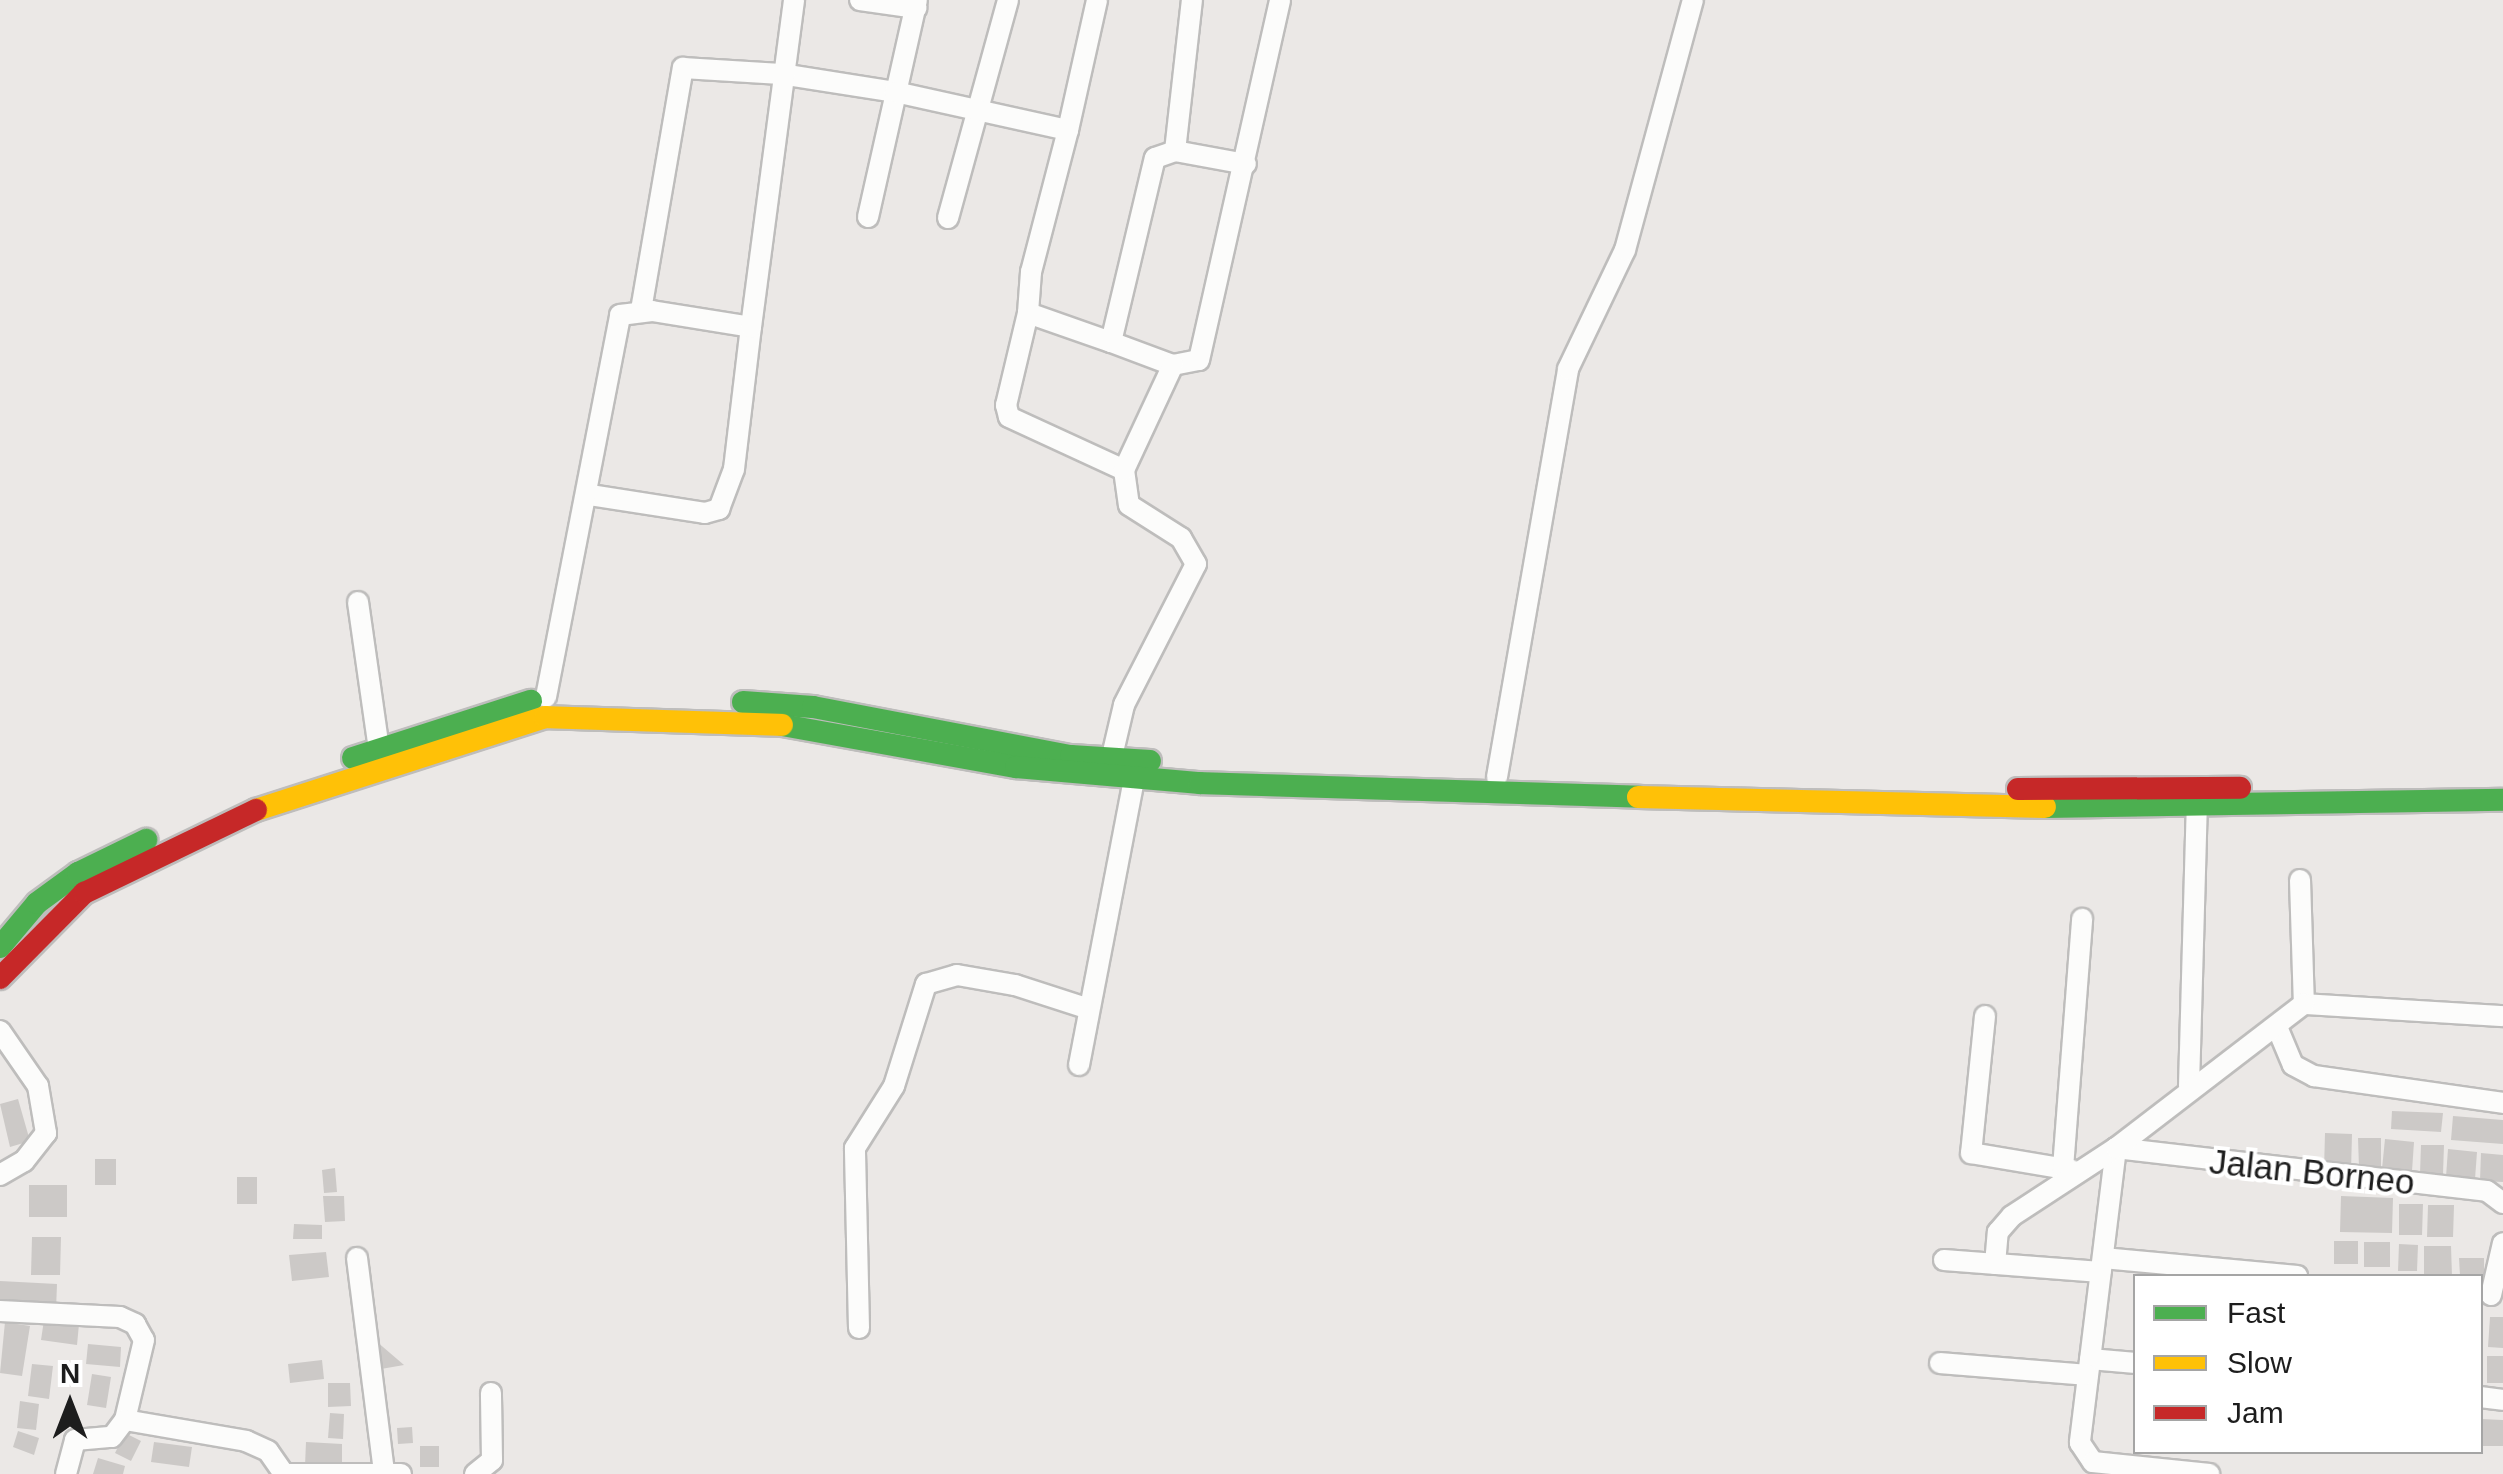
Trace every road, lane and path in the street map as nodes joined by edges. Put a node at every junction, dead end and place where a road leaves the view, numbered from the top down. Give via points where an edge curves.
1 (794, 0) edge
2 (860, 0) edge
3 (1008, 0) edge
4 (1097, 0) edge
5 (1192, 0) edge
6 (1280, 0) edge
7 (1692, 0) edge
8 (917, 4) edge
9 (780, 74) junction
10 (894, 92) junction
11 (982, 108) junction
12 (1068, 130) junction
13 (1175, 151) junction
14 (1246, 164) junction
15 (868, 218) dead end
16 (948, 218) dead end
17 (641, 310) junction
18 (1028, 313) junction
19 (751, 328) junction
20 (1111, 342) junction
21 (1172, 365) junction
22 (1124, 470) junction
23 (590, 495) junction
24 (358, 602) dead end
25 (546, 698) junction
26 (451, 735) junction
27 (380, 749) junction
28 (1109, 767) junction
29 (1497, 777) junction
30 (1134, 779) junction
31 (2503, 784) edge
32 (1659, 789) junction
33 (2197, 798) junction
34 (2503, 800) edge
35 (2300, 880) dead end
36 (2082, 918) dead end
37 (36, 920) junction
38 (0, 946) edge
39 (0, 978) edge
40 (2304, 1004) junction
41 (1089, 1009) junction
42 (1985, 1016) dead end
43 (2503, 1016) edge
44 (2278, 1028) junction
45 (0, 1030) edge
46 (1079, 1065) dead end
47 (2189, 1086) junction
48 (2503, 1103) edge
49 (2116, 1148) junction
50 (2068, 1169) junction
51 (0, 1174) edge
52 (2503, 1203) edge
53 (2503, 1244) edge
54 (357, 1258) dead end
55 (1944, 1260) dead end
56 (1994, 1264) junction
57 (2102, 1265) junction
58 (2262, 1274) edge
59 (2492, 1295) edge
60 (0, 1311) edge
61 (859, 1328) dead end
62 (1940, 1363) dead end
63 (2133, 1364) edge
64 (2089, 1367) junction
65 (491, 1393) dead end
66 (125, 1420) junction
67 (393, 1472) edge
68 (66, 1474) edge
69 (286, 1474) edge
70 (475, 1474) edge
71 (2209, 1474) edge

1 - 9 street
2 - 8 street
3 - 11 street
4 - 12 street
5 - 13 street
6 - 14 street
7 - 29 street via 1625,250 1568,369
8 - 10 street
9 - 10 street
9 - 17 street via 683,68
9 - 19 street
10 - 11 street
10 - 15 street
11 - 12 street
11 - 16 street
12 - 18 street via 1030,272
13 - 14 street
13 - 20 street via 1155,158
14 - 21 street via 1199,360
17 - 19 street
17 - 23 street via 630,309 616,323
18 - 20 street
18 - 22 street via 1006,404 1009,416
19 - 23 street via 734,469 719,509 704,513
20 - 21 street
21 - 22 street
22 - 28 street via 1129,505 1181,538 1196,564 1124,705
23 - 25 street
24 - 27 street
25 - 26 street
25 - 28 street via 813,707
26 - 27 street
26 - 28 street via 545,717 762,720
26 - 37 street via 222,821
27 - 37 street via 214,807 78,873
28 - 29 street
28 - 30 street
29 - 32 street
30 - 32 street
30 - 41 street
31 - 33 street
32 - 33 street
33 - 34 street
33 - 47 street
35 - 40 street
36 - 50 street
37 - 38 street
37 - 39 street
40 - 43 street
40 - 44 street
41 - 46 street
41 - 61 street via 1016,985 956,975 926,984 894,1086 855,1148
42 - 50 street via 1972,1153
44 - 47 street
44 - 48 street via 2293,1065 2314,1076
45 - 51 street via 38,1086 46,1132 24,1161
47 - 49 street
49 - 50 street
49 - 52 street, Jalan Borneo via 2487,1191
49 - 57 street
50 - 56 street via 2005,1224
53 - 59 street
54 - 67 street
55 - 56 street
56 - 57 street
57 - 58 street
57 - 64 street
60 - 66 street via 120,1317 136,1324 144,1340
62 - 64 street
63 - 64 street
64 - 71 street via 2080,1443 2085,1456
65 - 70 street via 492,1460
66 - 68 street via 112,1437 75,1440
66 - 69 street via 246,1440 268,1451
67 - 69 street

